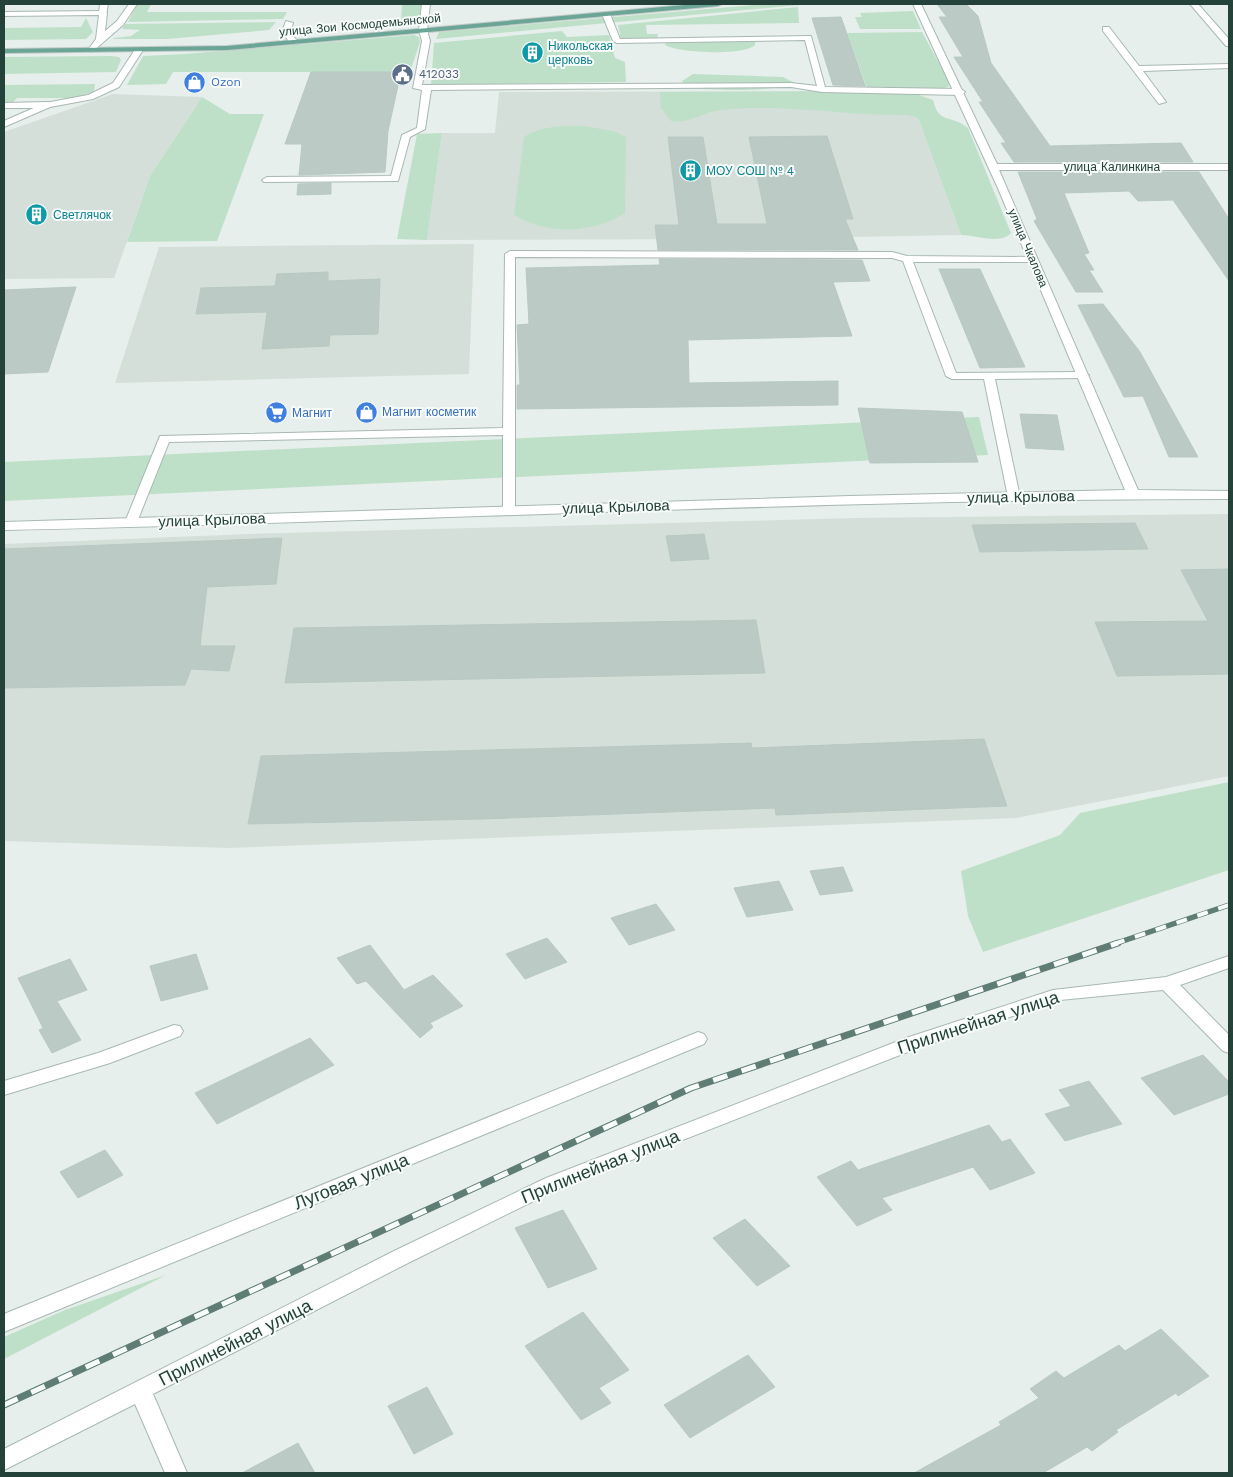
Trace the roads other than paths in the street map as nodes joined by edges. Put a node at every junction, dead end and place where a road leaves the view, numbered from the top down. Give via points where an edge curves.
1 (104, 4) edge
2 (133, 4) edge
3 (426, 4) edge
4 (718, 4) edge
5 (917, 4) edge
6 (1194, 4) edge
7 (103, 13) junction
8 (4, 14) edge
9 (606, 14) junction
10 (289, 24) dead end
11 (1106, 29) dead end
12 (423, 30) junction
13 (100, 39) junction
14 (294, 42) junction
15 (1229, 44) edge
16 (92, 50) junction
17 (139, 50) junction
18 (4, 51) edge
19 (1229, 66) edge
20 (1137, 69) junction
21 (427, 88) junction
22 (822, 89) junction
23 (961, 92) junction
24 (1162, 102) dead end
25 (4, 105) edge
26 (48, 105) junction
27 (4, 124) edge
28 (994, 167) junction
29 (1229, 167) edge
30 (267, 180) dead end
31 (907, 259) junction
32 (1034, 260) junction
33 (1083, 375) junction
34 (989, 376) junction
35 (509, 431) junction
36 (1134, 494) junction
37 (1229, 495) edge
38 (1014, 497) junction
39 (509, 511) junction
40 (131, 522) junction
41 (4, 526) edge
42 (1229, 962) edge
43 (1167, 983) junction
44 (174, 1031) dead end
45 (698, 1040) dead end
46 (1229, 1046) edge
47 (4, 1088) edge
48 (4, 1323) edge
49 (140, 1390) junction
50 (4, 1460) edge
51 (176, 1473) edge

1 - 7 street
2 - 13 street via 120,23
3 - 12 street
4 - 9 main road, улица Зои Космодемьянской
5 - 23 street, улица Чкалова
6 - 15 street
7 - 8 street
7 - 13 street
9 - 12 main road, улица Зои Космодемьянской
9 - 22 street via 617,41 808,38
10 - 14 street via 286,32
11 - 20 street
12 - 14 main road, улица Зои Космодемьянской
12 - 21 street via 426,41 417,88
13 - 16 street
14 - 17 main road, улица Зои Космодемьянской via 227,48
16 - 17 main road, улица Зои Космодемьянской
16 - 18 main road, улица Зои Космодемьянской
17 - 26 street via 116,85 90,97
19 - 20 street
20 - 24 street
21 - 22 street via 791,85
21 - 30 street via 421,129 406,135 395,179
22 - 23 street
23 - 28 street, улица Чкалова
25 - 26 street
26 - 27 street
28 - 29 street, улица Калинкина
28 - 32 street, улица Чкалова
31 - 32 street
31 - 34 street via 952,376
31 - 35 street via 892,255 510,254
32 - 33 street, улица Чкалова
33 - 34 street
33 - 36 street, улица Чкалова
34 - 38 street
35 - 39 street
35 - 40 street via 164,439
36 - 37 street, улица Крылова
36 - 38 street, улица Крылова
38 - 39 street, улица Крылова
39 - 40 street, улица Крылова
40 - 41 street, улица Крылова
42 - 43 street, Прилинейная улица
43 - 46 street
43 - 49 street, Прилинейная улица via 1059,994 912,1043 553,1183
44 - 47 street via 104,1058
45 - 48 street, Луговая улица
49 - 50 street, Прилинейная улица
49 - 51 street

